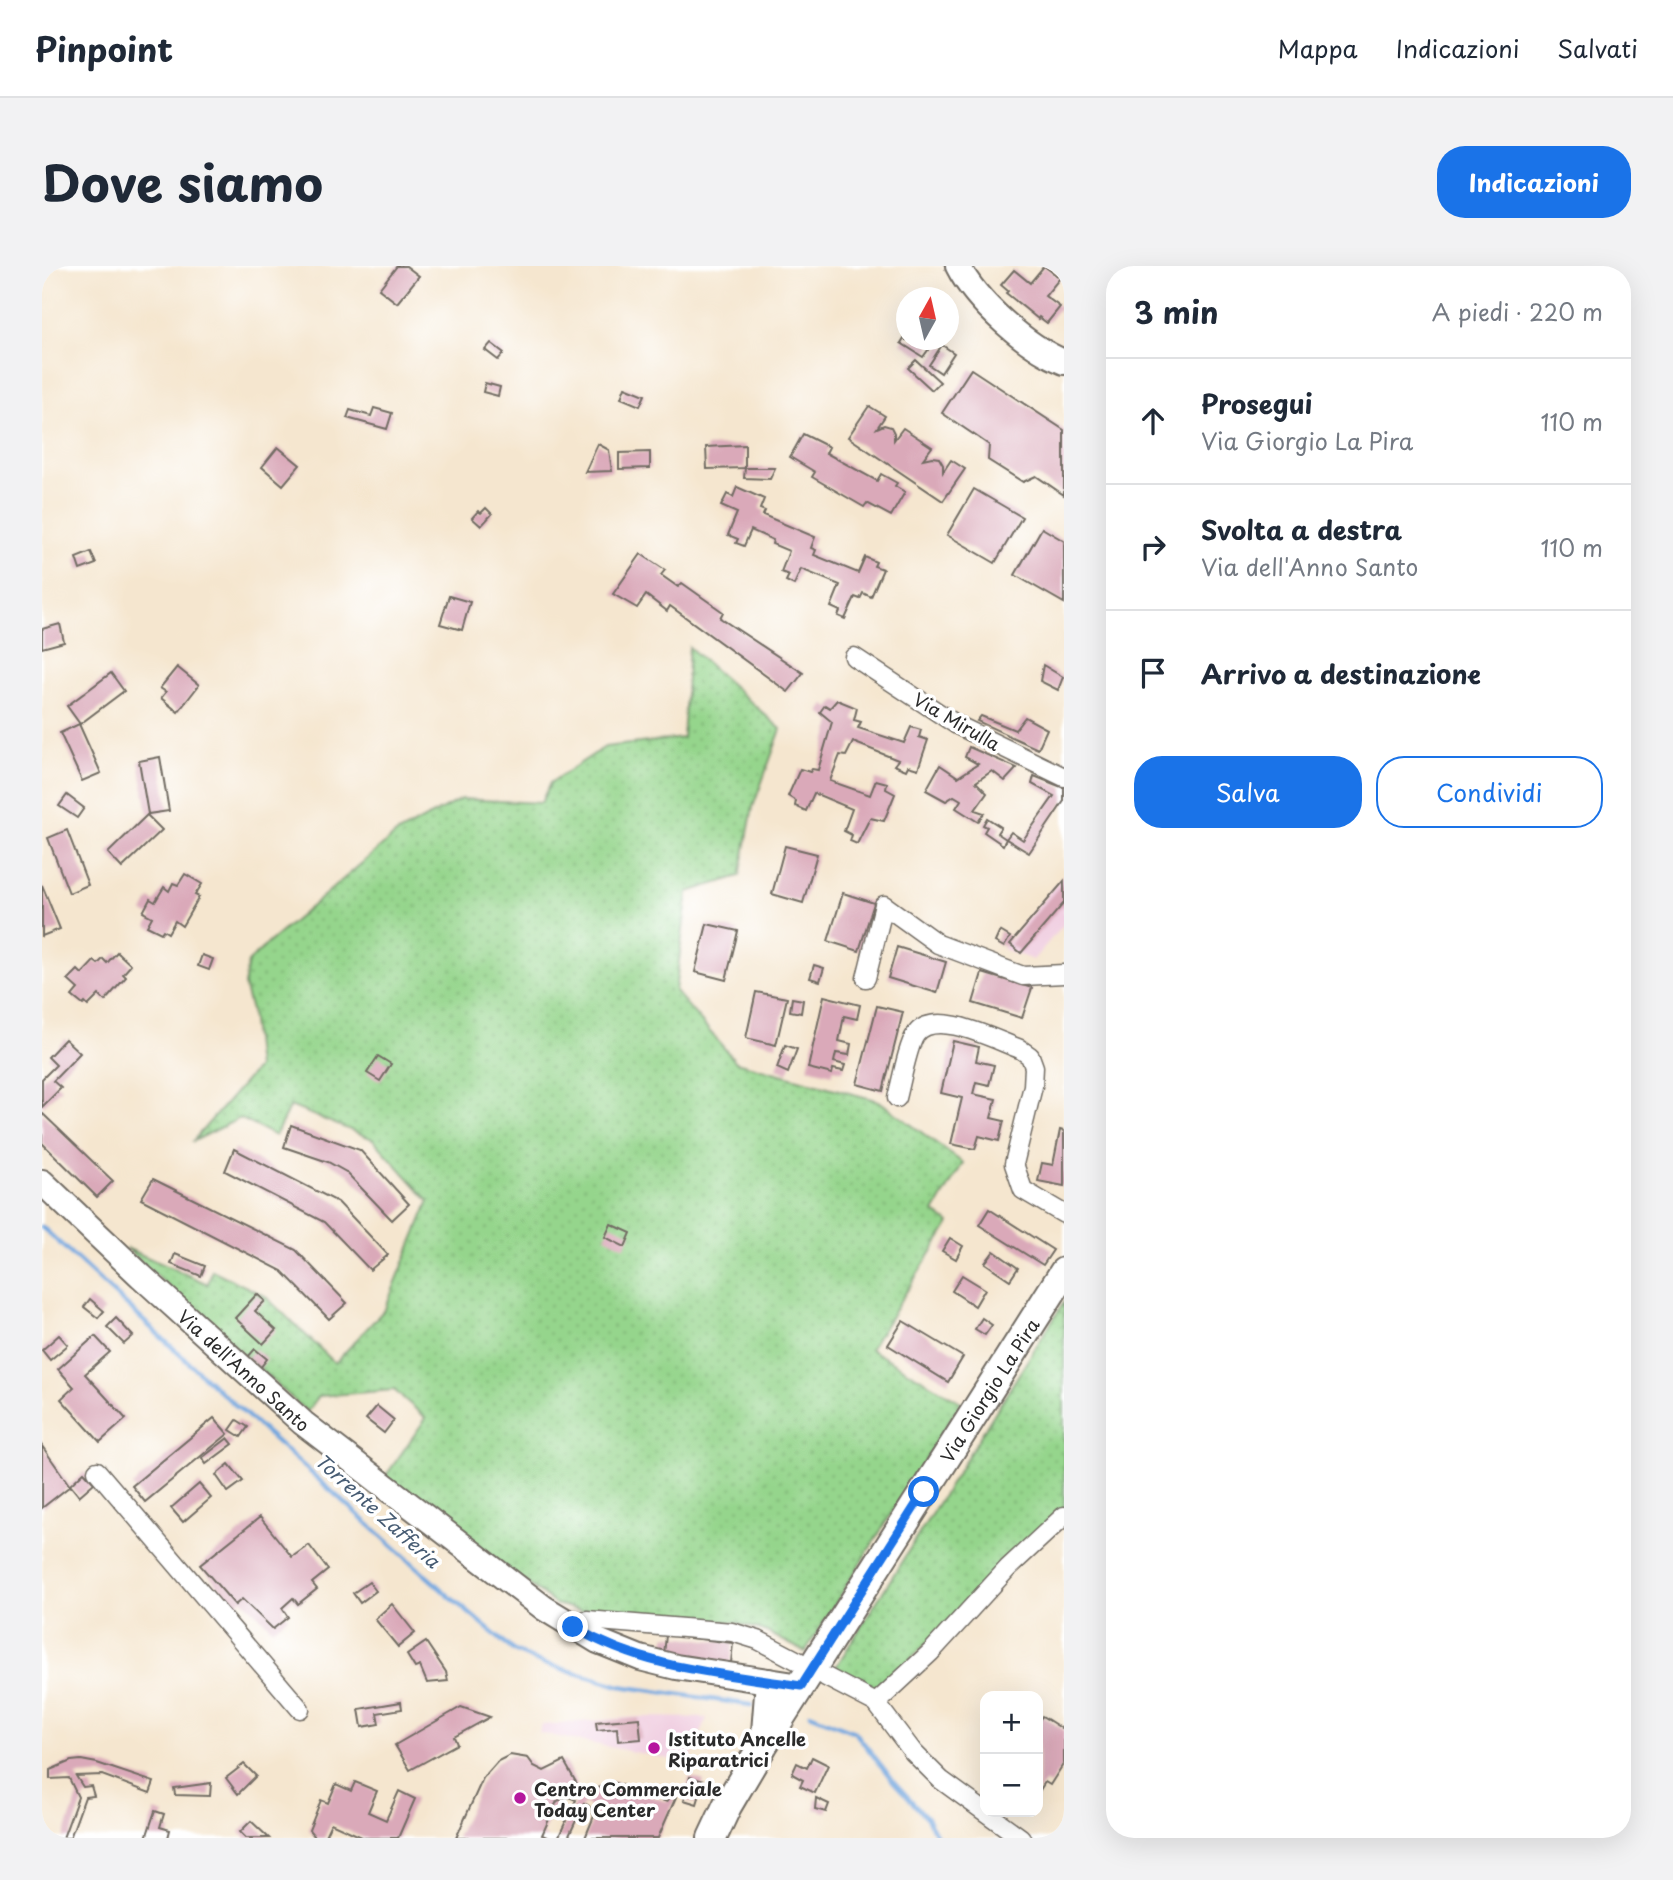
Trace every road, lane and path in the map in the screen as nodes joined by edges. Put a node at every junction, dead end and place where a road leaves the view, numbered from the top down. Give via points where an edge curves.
1 (958, 266) edge
2 (1064, 362) edge
3 (854, 657) dead end
4 (1064, 777) edge
5 (1064, 974) edge
6 (866, 978) dead end
7 (897, 1098) dead end
8 (42, 1182) edge
9 (1064, 1214) edge
10 (1064, 1272) edge
11 (97, 1471) dead end
12 (1064, 1516) edge
13 (573, 1627) junction
14 (809, 1675) junction
15 (768, 1681) junction
16 (876, 1703) junction
17 (300, 1709) dead end
18 (763, 1745) junction
19 (712, 1838) edge
20 (1021, 1838) edge

1 - 2 street via 969,286 1018,333
3 - 4 street, Via Mirulla via 957,725
5 - 6 street via 1023,976 937,944 884,905
7 - 9 street via 915,1035 928,1024 950,1024 1020,1049 1030,1056 1034,1067 1014,1164 1023,1190
8 - 13 street, Via dell'Anno Santo via 303,1423
10 - 14 main road, Via Giorgio La Pira
11 - 17 street
12 - 16 street
13 - 14 street via 587,1620 732,1632 771,1646
13 - 15 street, Via dell'Anno Santo via 656,1663
14 - 15 street, Via dell'Anno Santo
14 - 16 street
14 - 18 main road, Via Giorgio La Pira
15 - 18 street
16 - 20 street via 941,1780
18 - 19 main road, Via Giorgio La Pira

